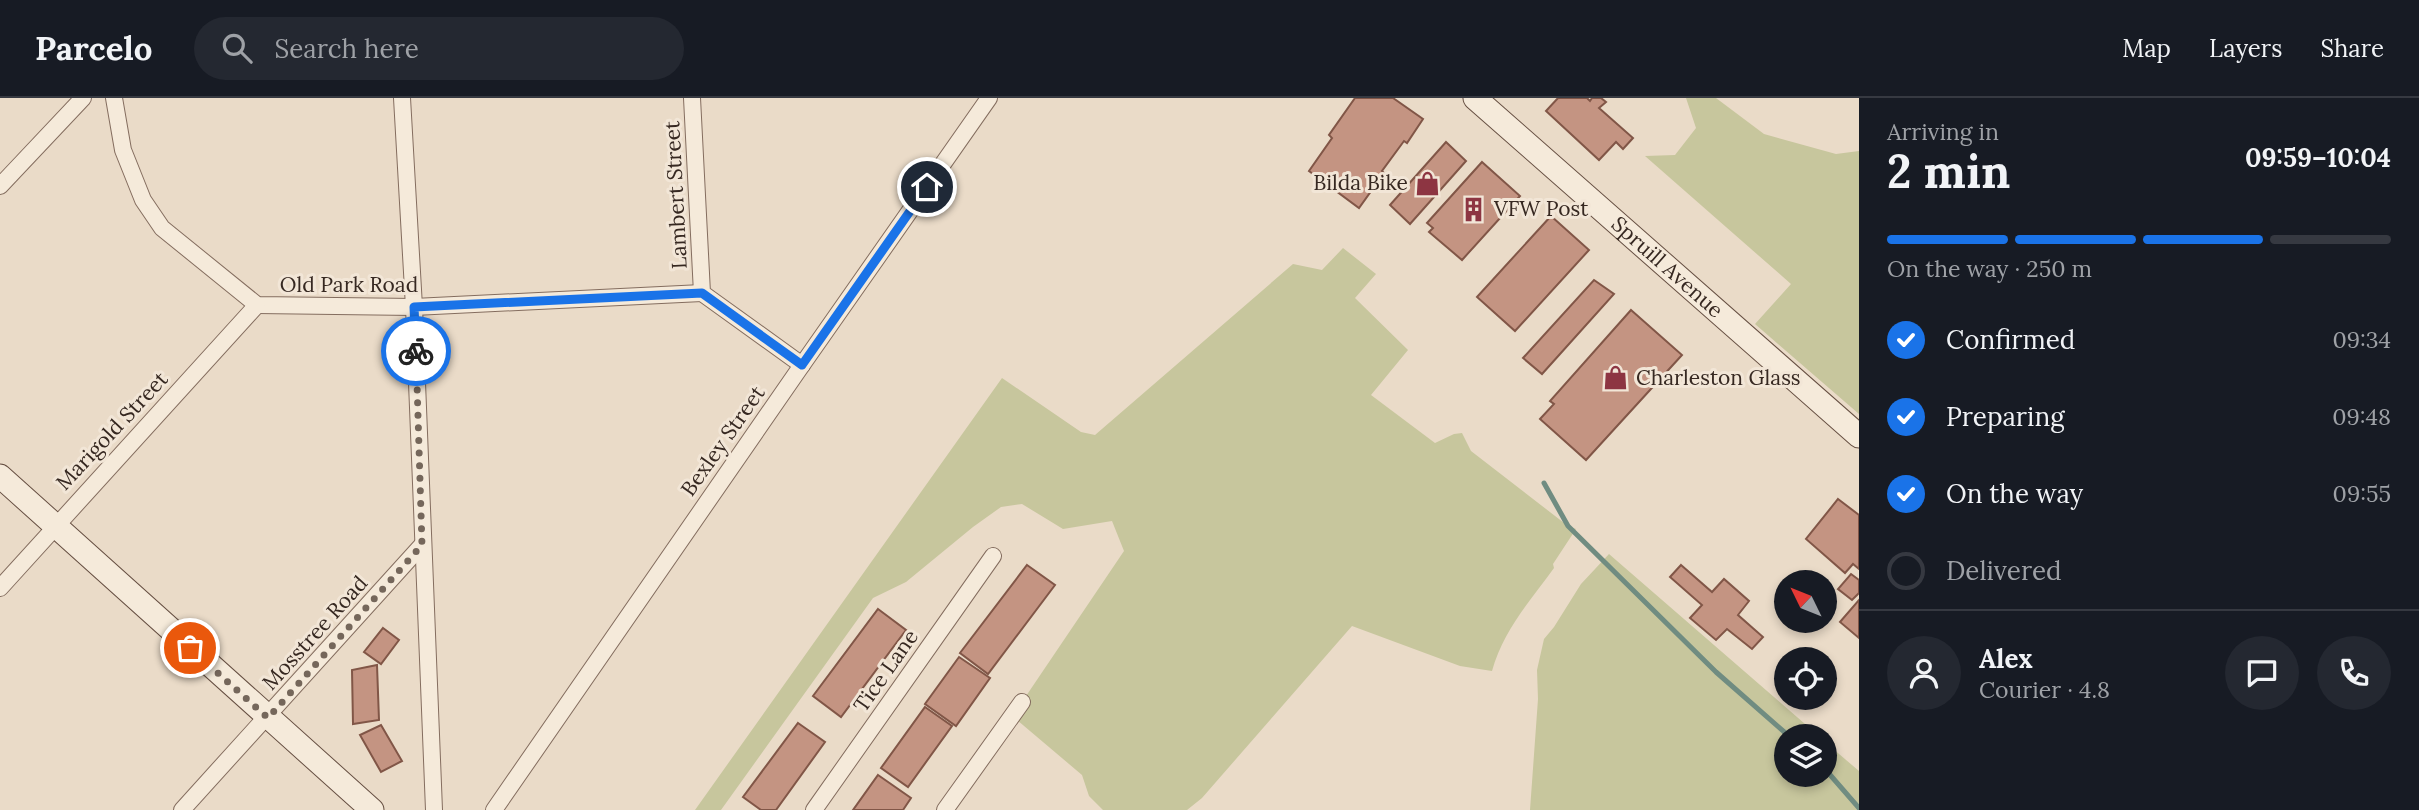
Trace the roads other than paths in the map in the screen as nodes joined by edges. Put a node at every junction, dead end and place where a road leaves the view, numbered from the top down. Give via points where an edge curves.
1 (83, 98) edge
2 (114, 98) edge
3 (402, 98) edge
4 (692, 98) edge
5 (989, 98) edge
6 (1475, 98) edge
7 (0, 186) edge
8 (702, 293) junction
9 (257, 305) junction
10 (414, 307) junction
11 (802, 365) junction
12 (1859, 436) edge
13 (0, 476) edge
14 (54, 526) junction
15 (422, 545) junction
16 (993, 556) dead end
17 (0, 588) edge
18 (1022, 702) dead end
19 (268, 718) junction
20 (182, 810) edge
21 (372, 810) edge
22 (435, 810) edge
23 (494, 810) edge
24 (814, 810) edge
25 (945, 810) edge

1 - 7 street
2 - 9 street, Old Park Road via 123,150 143,200 162,228
3 - 10 street
4 - 8 street, Lambert Street
5 - 11 street, Bexley Street
6 - 12 street, Spruill Avenue
8 - 10 street, Old Park Road
8 - 11 street, Lambert Street
9 - 10 street, Old Park Road
9 - 14 street, Marigold Street
10 - 15 street
11 - 23 street, Bexley Street
13 - 14 street
14 - 17 street, Marigold Street
14 - 19 street
15 - 19 street, Mosstree Road
15 - 22 street
16 - 24 street, Tice Lane
18 - 25 street
19 - 20 street, Mosstree Road
19 - 21 street

